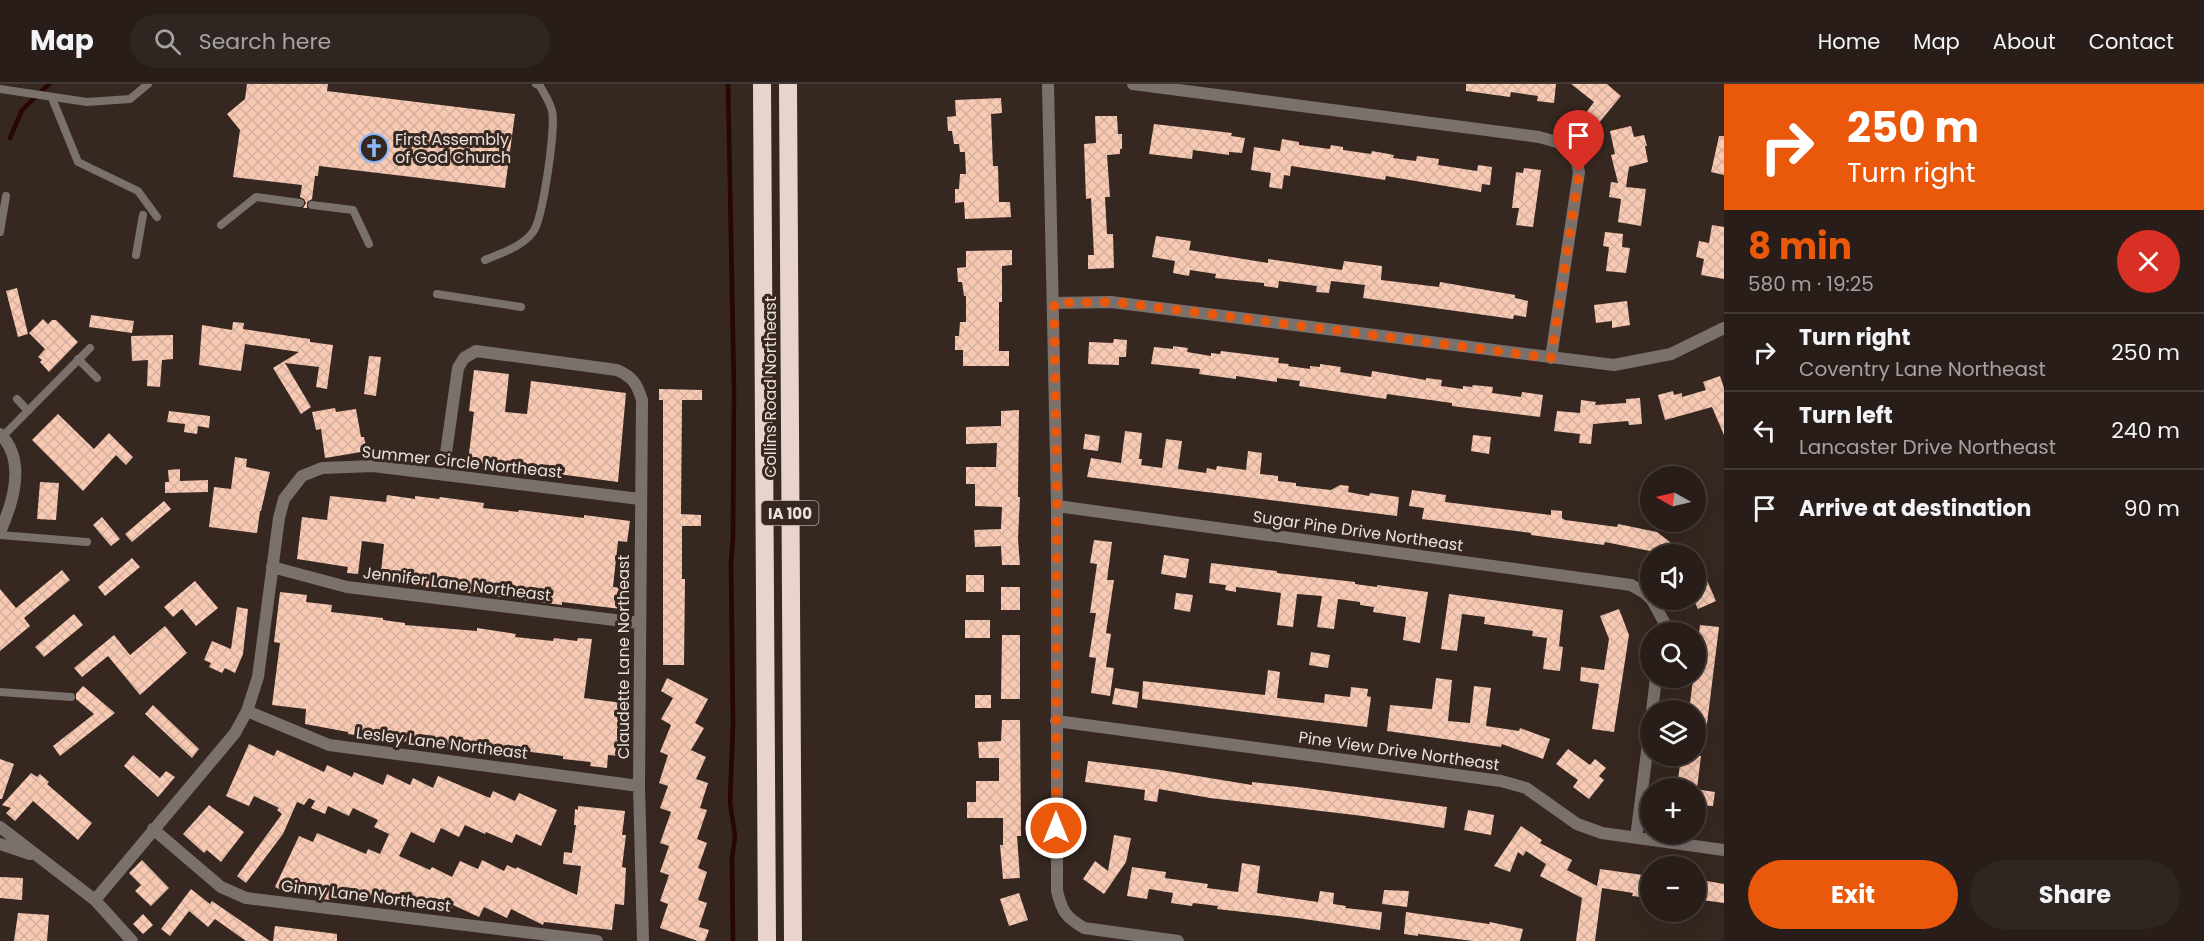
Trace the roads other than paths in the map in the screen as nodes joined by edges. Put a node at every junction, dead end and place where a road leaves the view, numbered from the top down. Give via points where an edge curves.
1 (148, 84) edge
2 (536, 84) edge
3 (762, 84) edge
4 (788, 84) edge
5 (1048, 84) edge
6 (1133, 84) edge
7 (0, 89) edge
8 (52, 98) junction
9 (6, 196) dead end
10 (300, 203) dead end
11 (312, 205) dead end
12 (142, 215) dead end
13 (157, 217) dead end
14 (221, 225) dead end
15 (0, 232) edge
16 (369, 244) dead end
17 (136, 255) dead end
18 (485, 260) dead end
19 (437, 294) dead end
20 (1054, 303) junction
21 (521, 307) dead end
22 (1724, 328) edge
23 (90, 348) dead end
24 (1551, 358) junction
25 (78, 359) junction
26 (97, 378) dead end
27 (17, 399) dead end
28 (28, 411) junction
29 (1, 435) edge
30 (443, 474) junction
31 (640, 499) junction
32 (1057, 506) junction
33 (0, 533) edge
34 (87, 542) dead end
35 (273, 567) junction
36 (1640, 590) edge
37 (639, 623) junction
38 (0, 692) edge
39 (71, 697) dead end
40 (247, 711) junction
41 (1056, 721) junction
42 (1645, 766) edge
43 (639, 786) junction
44 (0, 827) edge
45 (153, 829) junction
46 (1636, 838) junction
47 (0, 844) edge
48 (1724, 850) edge
49 (39, 857) junction
50 (95, 900) junction
51 (132, 941) edge
52 (597, 941) edge
53 (643, 941) edge
54 (767, 941) edge
55 (793, 941) edge
56 (1178, 941) edge

1 - 8 lane via 130,99 87,102
2 - 18 lane via 552,112 541,211 533,232 511,250
3 - 54 highway, Collins Road Northeast / IA 100
4 - 55 highway, Collins Road Northeast / IA 100
5 - 20 street
6 - 24 street via 1562,143 1576,156 1579,172
7 - 8 lane
8 - 13 lane via 78,162 138,191
9 - 15 lane
10 - 14 lane via 256,197
11 - 16 lane via 353,210
12 - 17 lane
19 - 21 lane
20 - 24 street via 1132,304
20 - 32 street
22 - 24 street via 1671,354 1643,361 1614,365
23 - 25 lane
25 - 26 lane
25 - 28 lane
27 - 28 lane
28 - 29 lane
29 - 33 street via 13,456 16,480
30 - 31 street, Summer Circle Northeast
30 - 31 street, Claudette Lane Northeast via 458,368 464,358 476,351 630,375 642,400
30 - 35 street, Summer Circle Northeast via 408,466 373,466 322,468 302,476 284,499
31 - 37 street, Claudette Lane Northeast
32 - 36 street, Sugar Pine Drive Northeast via 1631,585
32 - 41 street
33 - 34 lane
35 - 37 street, Jennifer Lane Northeast via 348,587
35 - 40 street, Summer Circle Northeast via 258,677
37 - 43 street, Claudette Lane Northeast
38 - 39 lane
40 - 43 street, Lesley Lane Northeast via 329,745
40 - 45 street, Summer Circle Northeast via 235,733
41 - 46 street, Pine View Drive Northeast via 1501,781 1526,789 1577,824
41 - 56 street via 1057,891 1061,908 1084,928
42 - 46 street
43 - 53 street, Claudette Lane Northeast
44 - 49 street
45 - 50 street, Summer Circle Northeast
45 - 52 street, Ginny Lane Northeast via 221,887 246,898
46 - 48 street, Pine View Drive Northeast
47 - 49 street
49 - 50 street
50 - 51 street

